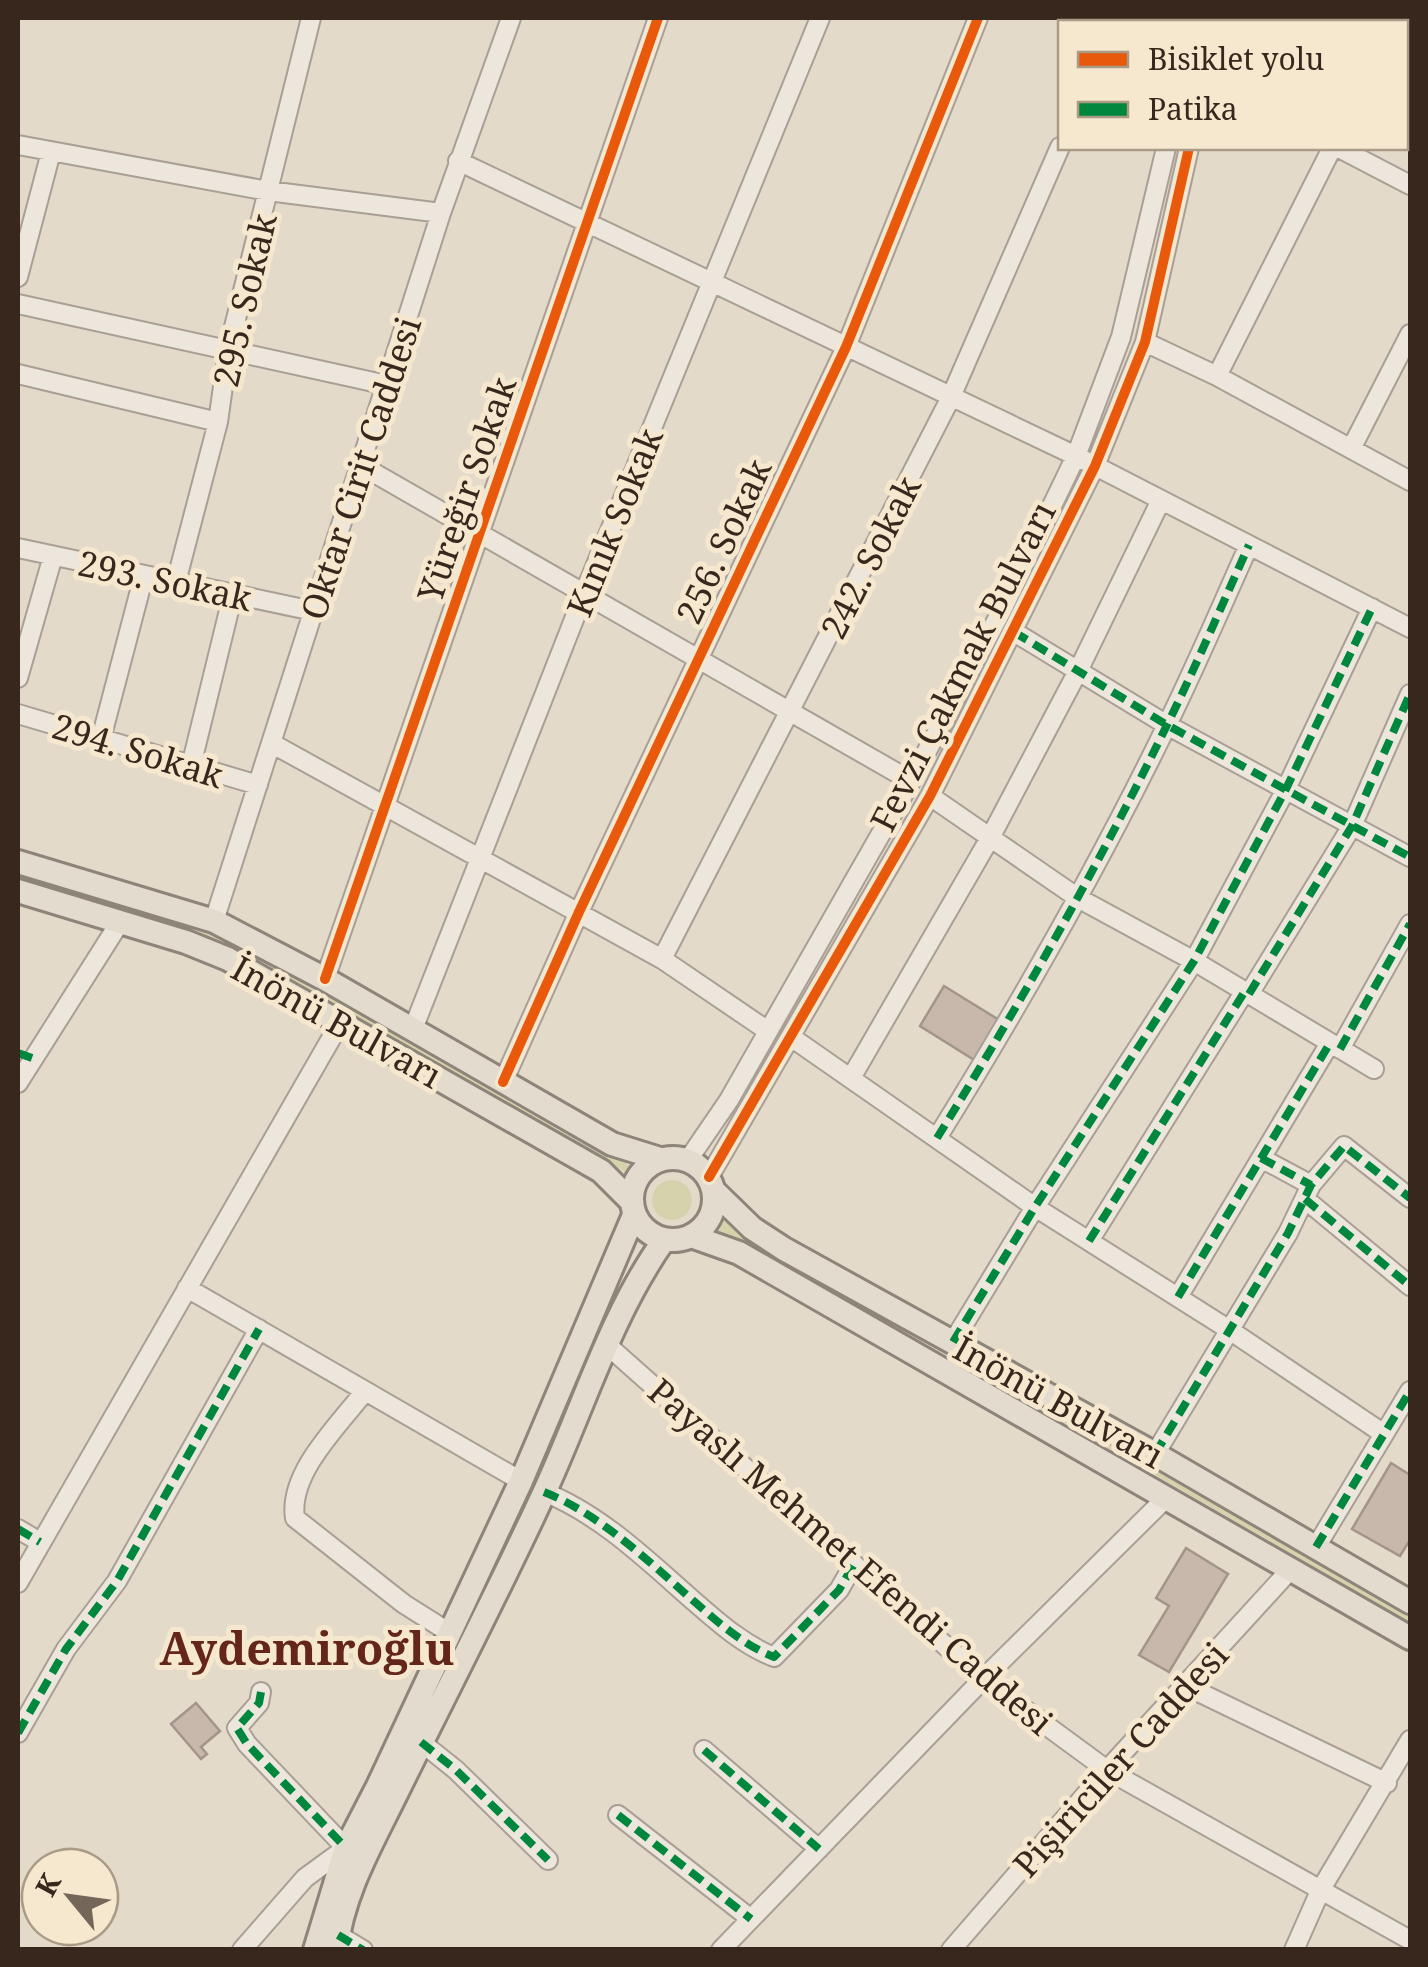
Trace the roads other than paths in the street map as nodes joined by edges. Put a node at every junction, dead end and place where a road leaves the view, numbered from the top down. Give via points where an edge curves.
1 (310, 18) edge
2 (511, 18) edge
3 (658, 18) edge
4 (820, 18) edge
5 (978, 18) edge
6 (18, 145) edge
7 (1059, 150) edge
8 (1166, 150) edge
9 (1189, 150) edge
10 (1335, 150) edge
11 (1340, 150) edge
12 (52, 152) junction
13 (458, 162) junction
14 (1410, 185) edge
15 (268, 191) junction
16 (441, 213) junction
17 (588, 222) junction
18 (18, 277) edge
19 (714, 282) junction
20 (18, 304) edge
21 (1410, 334) edge
22 (1145, 342) junction
23 (846, 347) junction
24 (228, 351) junction
25 (18, 374) edge
26 (1217, 376) junction
27 (387, 385) junction
28 (950, 398) junction
29 (218, 422) junction
30 (1352, 449) junction
31 (1076, 456) junction
32 (362, 466) junction
33 (1095, 466) junction
34 (1410, 481) edge
35 (1162, 500) junction
36 (480, 534) junction
37 (1249, 545) junction
38 (18, 548) edge
39 (52, 556) junction
40 (144, 575) junction
41 (176, 582) junction
42 (233, 594) junction
43 (584, 594) junction
44 (1372, 608) junction
45 (314, 611) junction
46 (1410, 628) edge
47 (1014, 632) junction
48 (698, 659) junction
49 (1078, 671) junction
50 (18, 678) edge
51 (1410, 694) edge
52 (792, 712) junction
53 (18, 714) edge
54 (1168, 726) junction
55 (101, 738) junction
56 (271, 744) junction
57 (191, 766) junction
58 (911, 781) junction
59 (258, 785) junction
60 (1285, 791) junction
61 (930, 796) junction
62 (384, 805) junction
63 (1352, 826) junction
64 (990, 838) junction
65 (1410, 857) edge
66 (479, 858) junction
67 (18, 862) edge
68 (18, 891) edge
69 (1078, 898) junction
70 (579, 912) junction
71 (214, 921) junction
72 (120, 922) junction
73 (1410, 924) edge
74 (662, 958) junction
75 (1194, 962) junction
76 (325, 978) junction
77 (1247, 993) junction
78 (340, 1023) junction
79 (412, 1029) junction
80 (768, 1031) junction
81 (791, 1036) junction
82 (1335, 1046) junction
83 (1374, 1069) dead end
84 (851, 1078) junction
85 (503, 1082) junction
86 (18, 1083) edge
87 (938, 1138) junction
88 (1260, 1158) junction
89 (660, 1159) junction
90 (688, 1160) junction
91 (712, 1184) junction
92 (1308, 1192) junction
93 (1410, 1198) edge
94 (1035, 1207) junction
95 (633, 1208) junction
96 (691, 1236) junction
97 (664, 1240) junction
98 (1089, 1241) junction
99 (1410, 1286) edge
100 (187, 1288) junction
101 (1178, 1298) junction
102 (258, 1329) junction
103 (1228, 1329) junction
104 (953, 1342) junction
105 (607, 1345) junction
106 (365, 1391) junction
107 (1410, 1391) edge
108 (1384, 1434) junction
109 (1155, 1454) junction
110 (521, 1481) junction
111 (544, 1492) junction
112 (1167, 1497) junction
113 (18, 1529) edge
114 (40, 1542) junction
115 (1316, 1547) junction
116 (854, 1564) junction
117 (1290, 1570) junction
118 (18, 1583) edge
119 (1410, 1602) edge
120 (450, 1633) junction
121 (1410, 1638) edge
122 (983, 1679) junction
123 (1186, 1686) junction
124 (260, 1692) dead end
125 (18, 1733) edge
126 (1410, 1740) edge
127 (420, 1742) junction
128 (704, 1750) dead end
129 (1107, 1770) junction
130 (1387, 1783) junction
131 (618, 1815) dead end
132 (346, 1848) junction
133 (819, 1849) junction
134 (548, 1860) dead end
135 (1321, 1889) junction
136 (751, 1919) junction
137 (1410, 1940) edge
138 (337, 1942) edge
139 (242, 1950) edge
140 (315, 1950) edge
141 (363, 1950) edge
142 (721, 1950) edge
143 (951, 1950) edge
144 (1294, 1950) edge

1 - 15 street, 295. Sokak
2 - 13 street, Oktar Cirit Caddesi
3 - 17 street, Yüreğir Sokak
4 - 19 street, Kınık Sokak
5 - 23 street, 256. Sokak
6 - 12 street
7 - 28 street, 242. Sokak
8 - 31 street, Fevzi Çakmak Bulvarı via 1121,337
9 - 22 street, Fevzi Çakmak Bulvarı
10 - 26 street
11 - 14 street
12 - 15 street
12 - 18 street
13 - 16 street, Oktar Cirit Caddesi
13 - 17 street
15 - 16 street
15 - 24 street, 295. Sokak
16 - 27 street, Oktar Cirit Caddesi
17 - 19 street
17 - 36 street, Yüreğir Sokak
19 - 23 street
19 - 43 street, Kınık Sokak
20 - 24 street
21 - 30 street
22 - 26 street
22 - 33 street, Fevzi Çakmak Bulvarı
23 - 28 street
23 - 48 street, 256. Sokak
24 - 27 street
24 - 29 street, 295. Sokak
25 - 29 street
26 - 30 street
27 - 32 street, Oktar Cirit Caddesi
28 - 31 street
28 - 52 street, 242. Sokak
29 - 41 street, 295. Sokak
30 - 34 street
31 - 33 street
31 - 58 street, Fevzi Çakmak Bulvarı
32 - 36 street
32 - 45 street, Oktar Cirit Caddesi
33 - 35 street
33 - 47 street, Fevzi Çakmak Bulvarı
35 - 37 street
35 - 49 street
36 - 43 street
36 - 62 street, Yüreğir Sokak
37 - 44 street
37 - 54 street
38 - 39 street, 293. Sokak
39 - 40 street, 293. Sokak
39 - 50 street
40 - 41 street, 293. Sokak
40 - 55 street
41 - 42 street, 293. Sokak
42 - 45 street, 293. Sokak
42 - 57 street
43 - 48 street
43 - 66 street, Kınık Sokak
44 - 46 street
44 - 60 street
45 - 56 street, Oktar Cirit Caddesi
47 - 49 street
47 - 61 street, Fevzi Çakmak Bulvarı
48 - 52 street
48 - 70 street, 256. Sokak
49 - 54 street
49 - 64 street
51 - 63 street
52 - 58 street
52 - 74 street, 242. Sokak
53 - 55 street, 294. Sokak
54 - 60 street
54 - 69 street
55 - 57 street, 294. Sokak
56 - 59 street, Oktar Cirit Caddesi
56 - 62 street
57 - 59 street, 294. Sokak
58 - 80 street, Fevzi Çakmak Bulvarı
59 - 71 street, Oktar Cirit Caddesi
60 - 63 street
60 - 75 street
61 - 64 street
61 - 81 street, Fevzi Çakmak Bulvarı
62 - 66 street
62 - 76 street, Yüreğir Sokak
63 - 65 street
63 - 77 street
64 - 69 street
64 - 84 street
66 - 70 street
66 - 79 street, Kınık Sokak
67 - 71 main road, İnönü Bulvarı
68 - 72 main road, İnönü Bulvarı
69 - 75 street
69 - 87 street
70 - 74 street
70 - 85 street, 256. Sokak
71 - 76 main road, İnönü Bulvarı
72 - 78 main road, İnönü Bulvarı via 228,959
72 - 86 street
73 - 82 street
74 - 80 street
75 - 77 street
75 - 94 street
76 - 79 main road, İnönü Bulvarı
77 - 82 street
77 - 98 street
78 - 95 main road, İnönü Bulvarı via 601,1171
78 - 100 street
79 - 85 main road, İnönü Bulvarı
80 - 90 street, Fevzi Çakmak Bulvarı
81 - 84 street
81 - 91 street, Fevzi Çakmak Bulvarı
82 - 83 street
82 - 88 street
84 - 87 street
85 - 89 main road, İnönü Bulvarı via 612,1144
87 - 94 street
88 - 92 street
88 - 101 street
89 - 90 main road
89 - 95 main road via 638,1176
90 - 91 main road
91 - 96 main road via 710,1218
91 - 104 main road, İnönü Bulvarı via 752,1228 784,1249
92 - 93 street via 1344,1146
92 - 99 street
92 - 103 street
94 - 98 street
94 - 104 street
95 - 97 main road via 641,1226
95 - 110 main road
96 - 97 main road
96 - 112 main road via 739,1252
97 - 105 main road
98 - 101 street
100 - 102 street
100 - 114 street
101 - 103 street
102 - 106 street
102 - 125 street via 118,1581 66,1649
103 - 108 street
103 - 109 street
104 - 109 main road, İnönü Bulvarı
105 - 111 main road
105 - 116 street, Payaslı Mehmet Efendi Caddesi
106 - 110 street
106 - 120 street via 300,1477 295,1518
107 - 108 street
108 - 115 street
109 - 115 main road, İnönü Bulvarı
110 - 120 main road
111 - 116 street via 620,1538 722,1625 774,1657 839,1590
111 - 127 main road
112 - 117 main road
112 - 122 street
113 - 114 street
114 - 118 street
115 - 119 main road, İnönü Bulvarı
116 - 122 street, Payaslı Mehmet Efendi Caddesi
117 - 121 main road
117 - 123 street, Pişiriciler Caddesi
120 - 132 main road
122 - 129 street, Payaslı Mehmet Efendi Caddesi
122 - 133 street
123 - 129 street, Pişiriciler Caddesi
123 - 130 street
124 - 132 street via 259,1703 237,1728
126 - 130 street
127 - 134 street
127 - 138 main road via 364,1856
128 - 133 street
129 - 135 street, Payaslı Mehmet Efendi Caddesi
129 - 143 street, Pişiriciler Caddesi
130 - 135 street
131 - 136 street
132 - 139 street via 304,1878
132 - 140 main road
133 - 136 street
135 - 137 street, Payaslı Mehmet Efendi Caddesi
135 - 144 street
136 - 142 street
138 - 141 street

